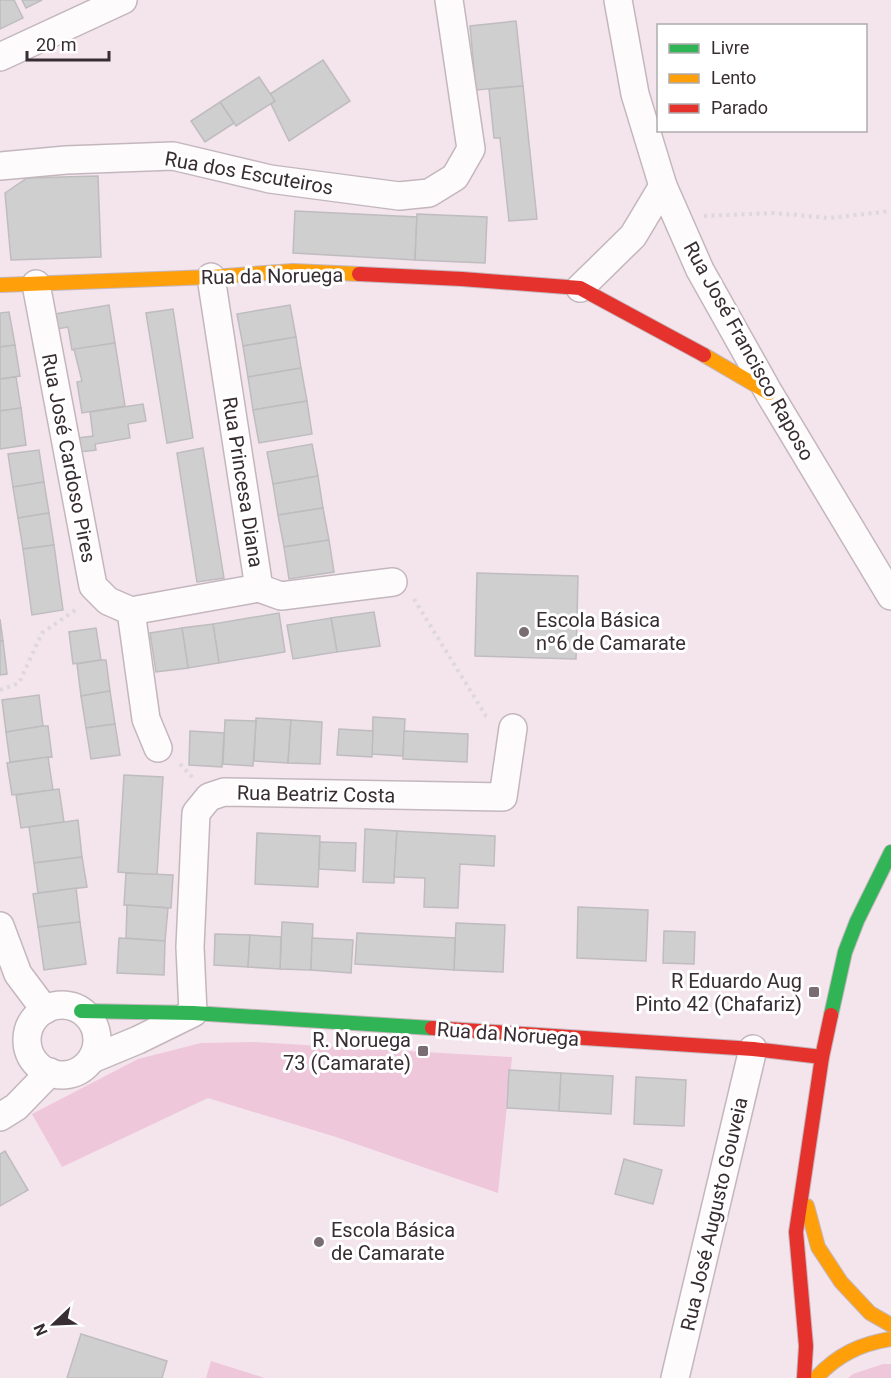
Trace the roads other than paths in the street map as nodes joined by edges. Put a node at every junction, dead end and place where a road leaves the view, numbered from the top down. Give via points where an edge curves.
1 (123, 0) edge
2 (449, 0) edge
3 (618, 0) edge
4 (0, 57) edge
5 (0, 166) edge
6 (663, 186) junction
7 (211, 277) junction
8 (36, 284) junction
9 (0, 285) edge
10 (580, 288) junction
11 (769, 393) junction
12 (393, 582) road end
13 (259, 588) junction
14 (889, 589) edge
15 (131, 611) junction
16 (513, 728) road end
17 (158, 748) road end
18 (891, 852) edge
19 (0, 926) edge
20 (45, 1010) junction
21 (81, 1011) junction
22 (193, 1013) junction
23 (753, 1049) junction
24 (822, 1057) junction
25 (92, 1059) junction
26 (50, 1072) junction
27 (0, 1117) edge
28 (803, 1190) junction
29 (891, 1325) edge
30 (891, 1339) edge
31 (675, 1378) edge
32 (804, 1378) edge
33 (816, 1378) edge

1 - 4 street
2 - 5 street, Rua dos Escuteiros via 471,149 455,177 429,193 399,196 270,179 173,156
3 - 6 street, Rua José Francisco Raposo via 635,94
6 - 10 street via 633,236
6 - 11 street, Rua José Francisco Raposo via 700,270
7 - 8 street, Rua da Noruega
7 - 10 street, Rua da Noruega via 293,271
7 - 13 street, Rua Princesa Diana
8 - 9 street, Rua da Noruega
8 - 15 street, Rua José Cardoso Pires via 93,586 108,601
10 - 11 street, Rua da Noruega
11 - 14 street, Rua José Francisco Raposo
12 - 13 street, Rua Princesa Diana via 281,596
13 - 15 street
15 - 17 street via 146,719
16 - 22 street, Rua Beatriz Costa via 503,797 224,792 209,797 196,813 190,947
18 - 24 street via 845,952
19 - 20 street via 18,974
20 - 21 street via 57,1005
20 - 26 street via 29,1029 28,1042 31,1055
21 - 22 street, Rua da Noruega
21 - 25 street via 96,1032 97,1046
22 - 23 street, Rua da Noruega
22 - 25 street, Rua da Noruega
23 - 24 street, Rua da Noruega
23 - 31 street, Rua José Augusto Gouveia
24 - 28 street
25 - 26 street via 73,1073
26 - 27 street via 16,1107
28 - 29 street via 818,1247 841,1282 870,1313
28 - 32 street via 796,1232 806,1346
30 - 33 street via 869,1342 831,1361

